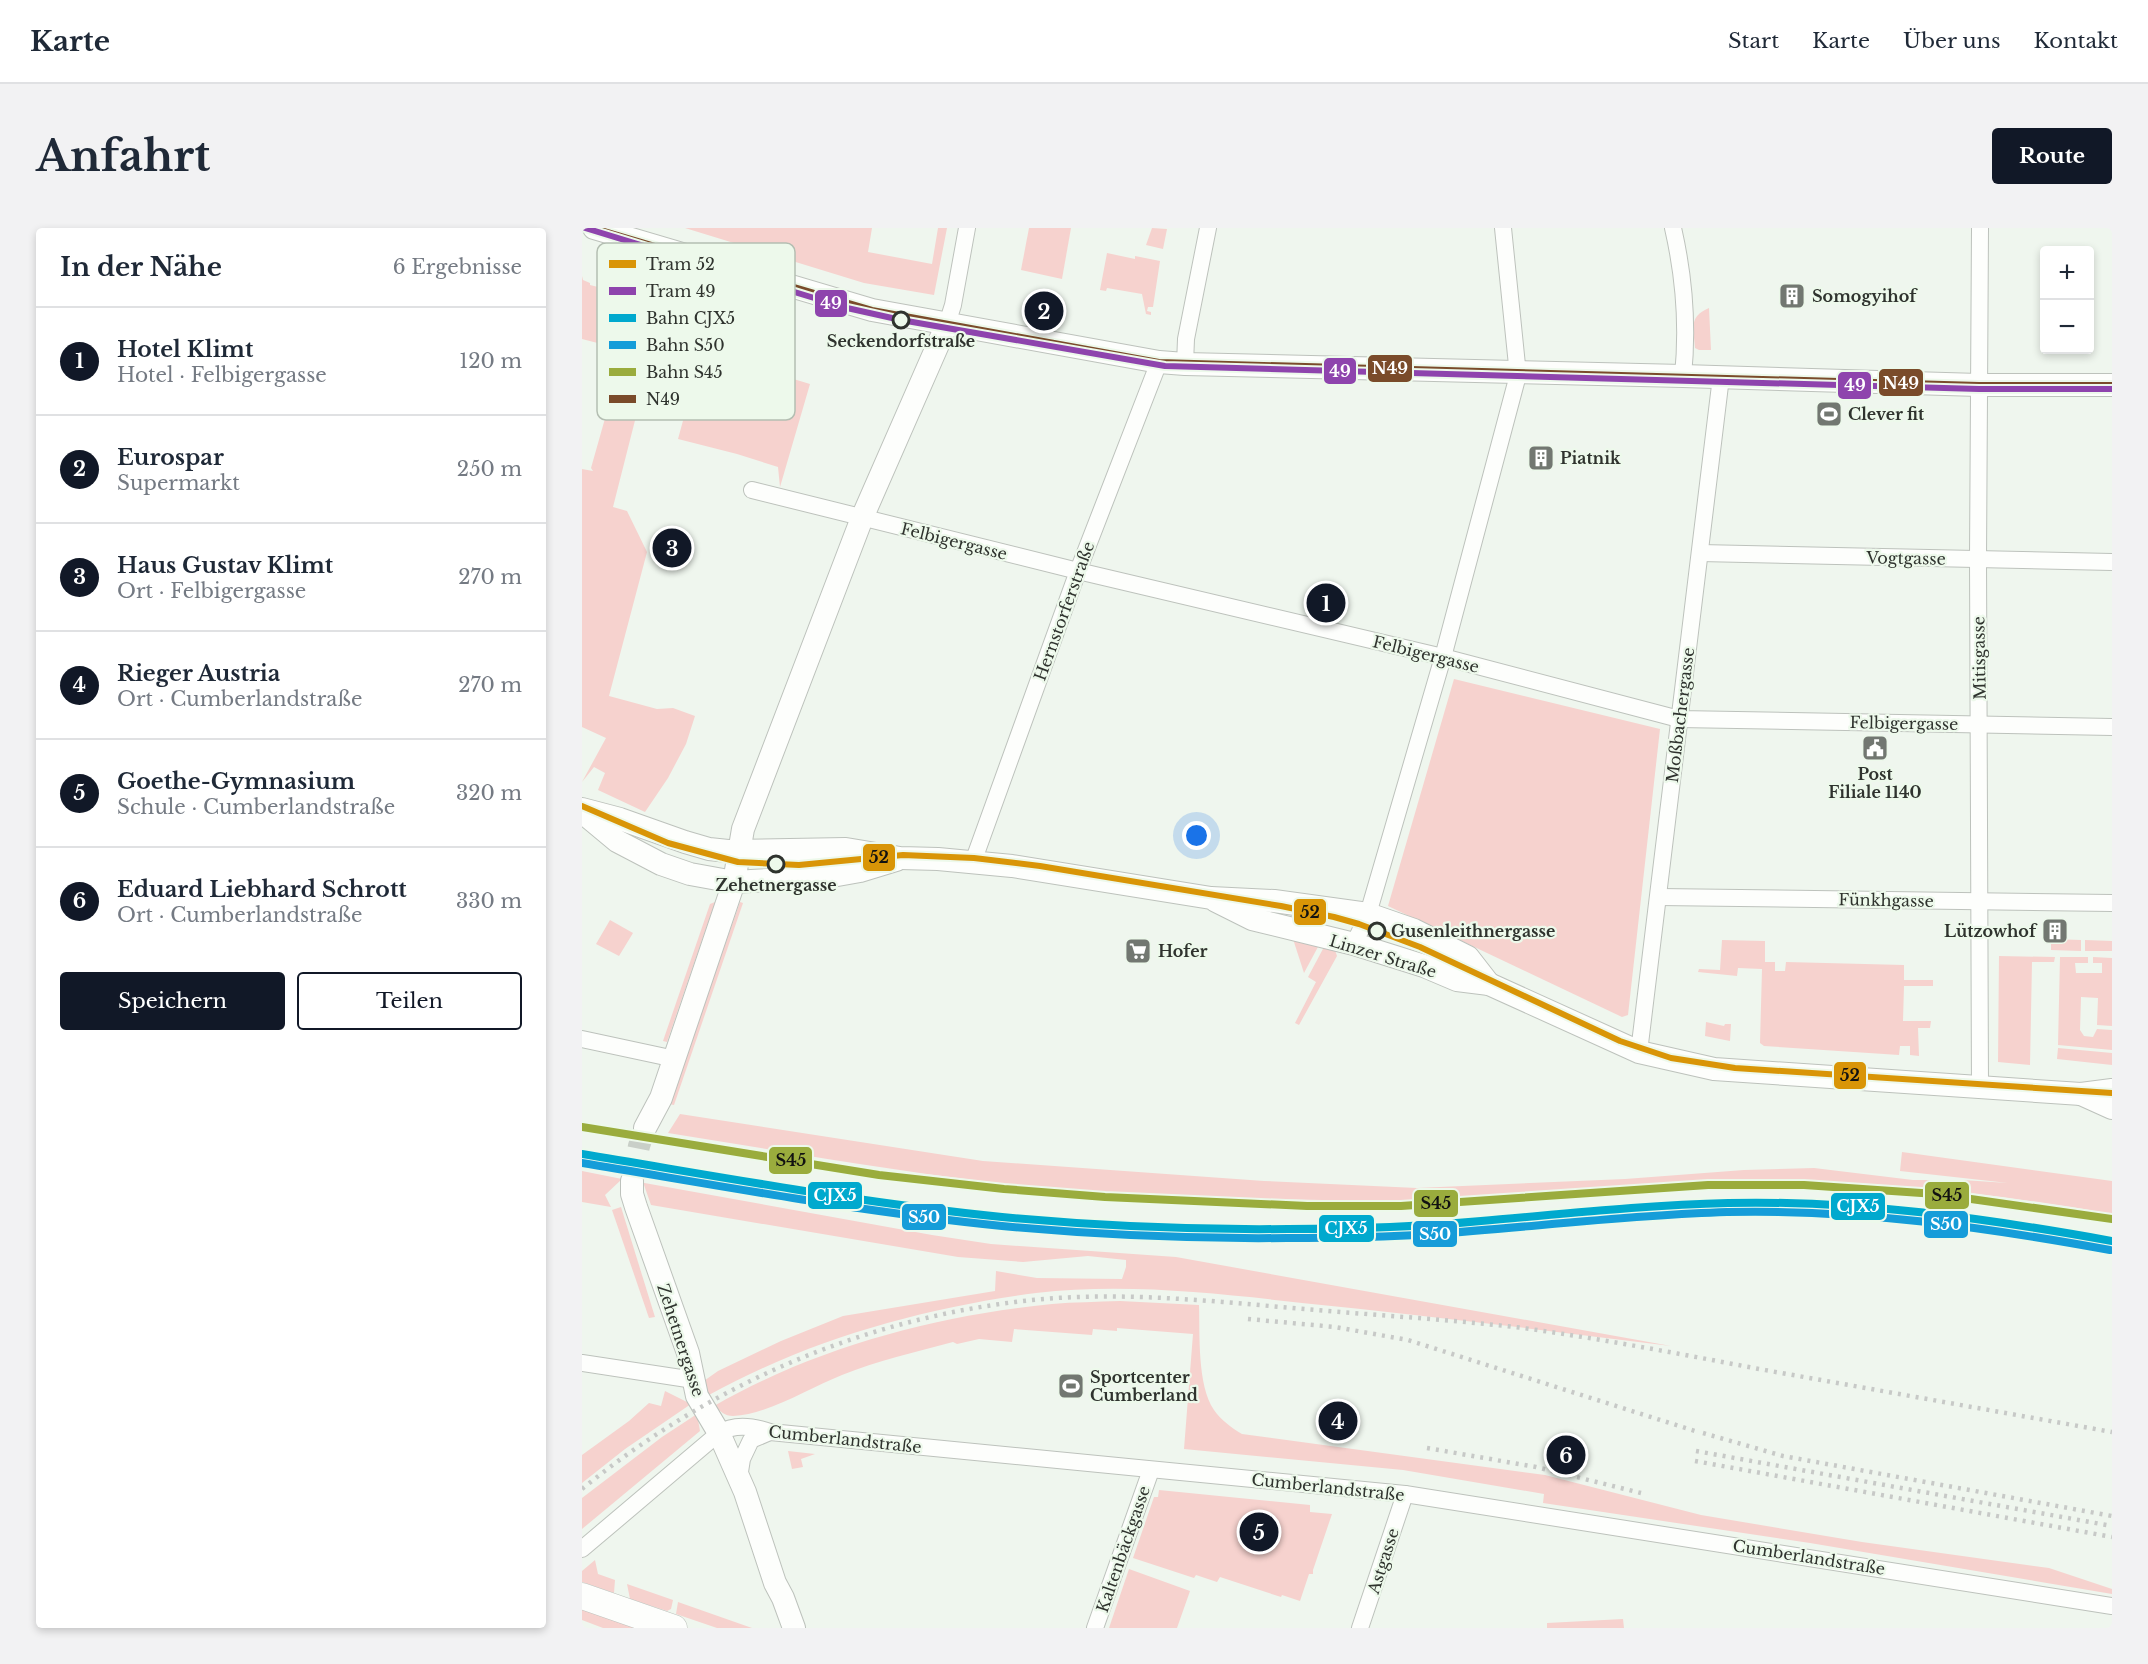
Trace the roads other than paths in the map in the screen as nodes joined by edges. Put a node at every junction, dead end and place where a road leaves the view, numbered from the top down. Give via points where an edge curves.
1 (594, 228) edge
2 (967, 228) edge
3 (1208, 228) edge
4 (1503, 228) edge
5 (1673, 228) edge
6 (1980, 228) edge
7 (622, 232) edge
8 (656, 243) edge
9 (795, 288) edge
10 (946, 324) junction
11 (1158, 362) junction
12 (1185, 364) junction
13 (1518, 372) junction
14 (1683, 376) junction
15 (1721, 377) junction
16 (1979, 385) junction
17 (2112, 385) edge
18 (752, 490) dead end
19 (862, 518) junction
20 (1700, 553) junction
21 (1978, 560) junction
22 (2112, 562) edge
23 (1078, 571) junction
24 (1443, 657) junction
25 (1679, 719) junction
26 (1980, 724) junction
27 (2112, 727) edge
28 (582, 811) edge
29 (740, 851) junction
30 (900, 858) junction
31 (973, 862) junction
32 (734, 882) junction
33 (1659, 897) junction
34 (1211, 898) junction
35 (1980, 901) junction
36 (2112, 903) edge
37 (1368, 914) junction
38 (1354, 944) junction
39 (1489, 984) junction
40 (582, 1039) edge
41 (1640, 1052) junction
42 (675, 1059) junction
43 (1980, 1088) junction
44 (2112, 1090) edge
45 (2081, 1094) junction
46 (2112, 1108) edge
47 (645, 1128) tunnel mouth
48 (632, 1181) tunnel mouth
49 (582, 1363) edge
50 (694, 1380) junction
51 (770, 1432) junction
52 (718, 1434) junction
53 (1151, 1470) junction
54 (740, 1478) junction
55 (1405, 1494) junction
56 (582, 1549) edge
57 (582, 1596) edge
58 (2112, 1606) edge
59 (674, 1628) edge
60 (794, 1628) edge
61 (1095, 1628) edge
62 (1360, 1628) edge

1 - 7 main road
2 - 10 street
3 - 12 street via 1186,339
4 - 13 street
5 - 14 street via 1682,273
6 - 16 street, Mitisgasse
7 - 8 main road
9 - 10 main road via 843,303
10 - 11 main road
10 - 19 main road
11 - 12 main road
11 - 23 street, Hernstorferstraße
12 - 13 main road
13 - 14 main road
13 - 24 street
14 - 15 main road
15 - 16 main road
15 - 20 street, Moßbachergasse
16 - 17 main road
16 - 21 street, Mitisgasse
18 - 19 street, Felbigergasse
19 - 23 street, Felbigergasse
19 - 29 main road via 743,828
20 - 21 street, Vogtgasse
20 - 25 street, Moßbachergasse
21 - 22 street, Vogtgasse
21 - 26 street, Mitisgasse
23 - 24 street, Felbigergasse
23 - 31 street, Hernstorferstraße
24 - 25 street, Felbigergasse
24 - 37 street
25 - 26 street, Felbigergasse
25 - 33 street, Moßbachergasse
26 - 27 street, Felbigergasse
26 - 35 street, Mitisgasse
28 - 29 main road, Linzer Straße via 620,819 709,849
28 - 32 main road, Linzer Straße via 617,841 661,864
29 - 30 main road, Linzer Straße via 846,849
29 - 32 main road
30 - 31 main road, Linzer Straße
30 - 32 main road, Linzer Straße via 832,876
31 - 34 main road, Linzer Straße
32 - 42 main road
33 - 35 street, Fünkhgasse
33 - 41 street, Moßbachergasse
34 - 37 main road, Linzer Straße via 1274,901
34 - 38 main road, Linzer Straße via 1252,920
35 - 36 street, Fünkhgasse
35 - 43 street, Mitisgasse
37 - 38 street
37 - 39 main road, Linzer Straße via 1414,930 1468,957
38 - 39 main road, Linzer Straße via 1457,980
39 - 41 main road, Linzer Straße
40 - 42 street
41 - 43 main road, Linzer Straße via 1714,1069
42 - 47 main road
43 - 45 main road, Linzer Straße
44 - 45 main road, Linzer Straße
45 - 46 main road, Linzer Straße
48 - 50 main road, Zehetnergasse via 636,1207
49 - 50 street
50 - 52 main road, Zehetnergasse via 697,1396
51 - 52 street, Cumberlandstraße via 741,1426
51 - 53 street, Cumberlandstraße
51 - 54 street via 751,1440 742,1459
52 - 54 main road, Zehetnergasse
52 - 56 street, Cumberlandstraße
53 - 55 street, Cumberlandstraße
53 - 61 street, Kaltenbäckgasse
54 - 60 main road, Zehetnergasse
55 - 58 street, Cumberlandstraße
55 - 62 street, Astgasse
57 - 59 main road

